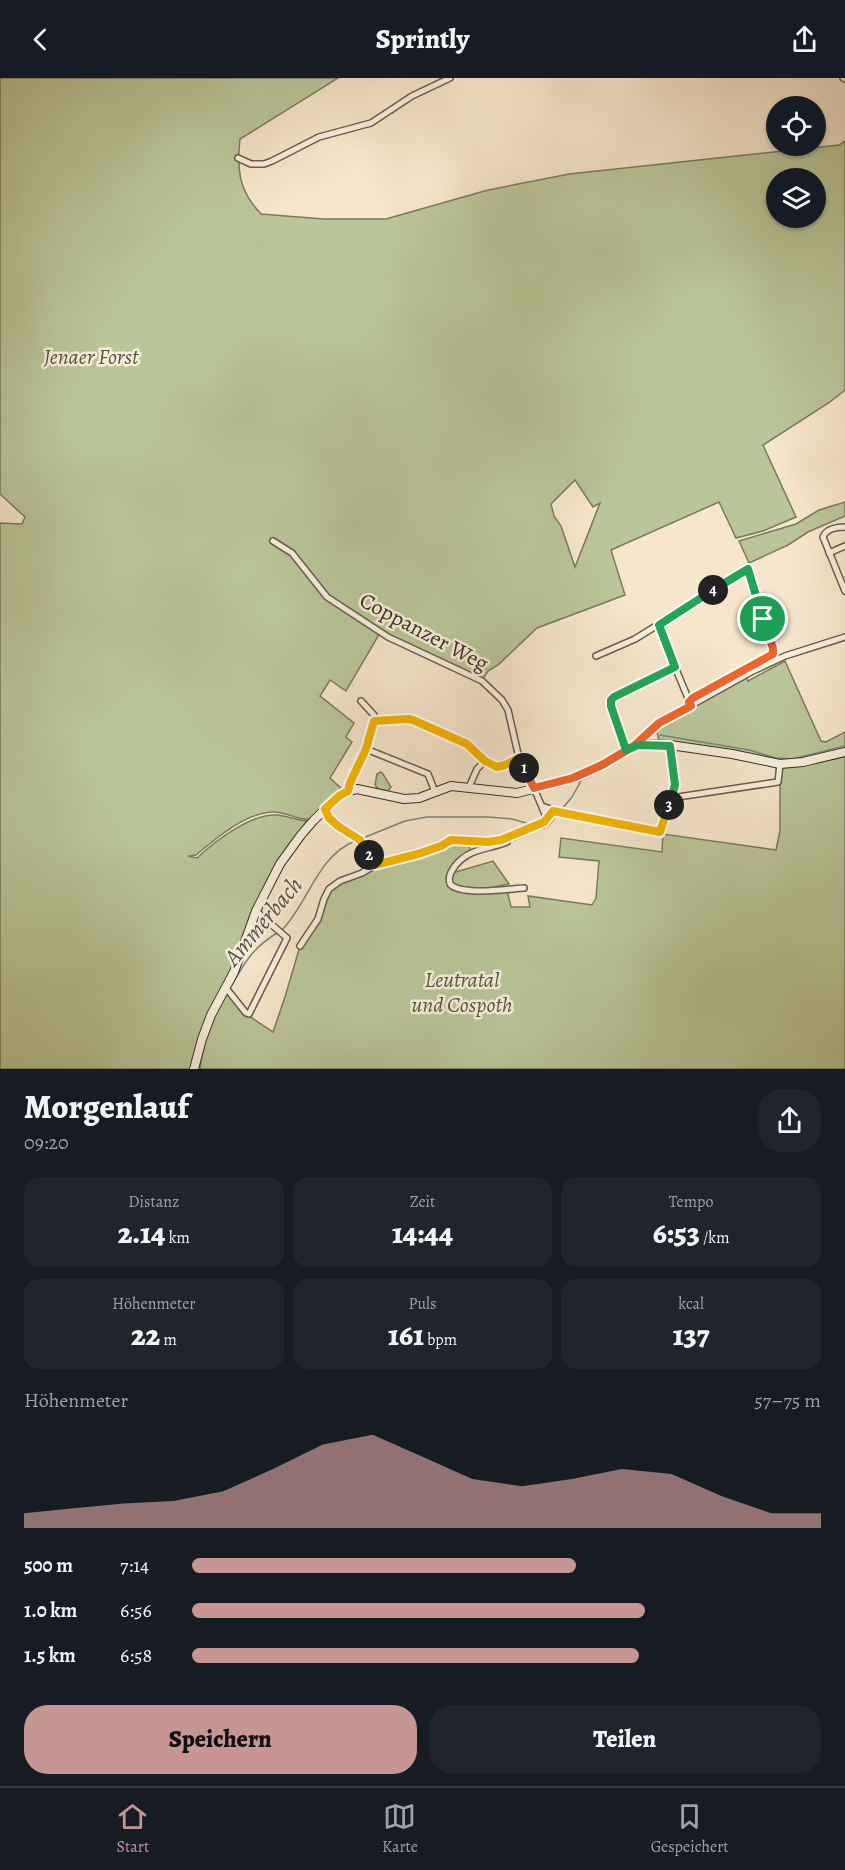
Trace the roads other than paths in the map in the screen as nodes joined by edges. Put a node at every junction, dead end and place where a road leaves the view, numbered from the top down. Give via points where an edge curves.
1 (450, 78) edge
2 (238, 158) dead end
3 (845, 527) edge
4 (273, 541) dead end
5 (845, 546) edge
6 (829, 553) junction
7 (842, 574) edge
8 (845, 591) edge
9 (659, 625) junction
10 (845, 637) edge
11 (596, 656) dead end
12 (675, 667) junction
13 (361, 701) dead end
14 (690, 704) junction
15 (374, 721) junction
16 (651, 730) junction
17 (654, 744) junction
18 (634, 746) junction
19 (670, 746) junction
20 (366, 749) junction
21 (626, 750) junction
22 (845, 752) edge
23 (519, 758) junction
24 (485, 761) junction
25 (780, 764) junction
26 (469, 787) junction
27 (534, 788) junction
28 (348, 791) junction
29 (435, 792) junction
30 (671, 798) junction
31 (542, 806) junction
32 (325, 809) junction
33 (557, 812) junction
34 (547, 819) junction
35 (516, 835) junction
36 (375, 865) junction
37 (524, 888) dead end
38 (256, 911) junction
39 (300, 946) dead end
40 (226, 988) junction
41 (194, 1069) edge

1 - 2 street via 412,96 371,123 319,137 272,161 251,164
3 - 6 street via 824,534
4 - 23 street, Coppanzer Weg via 292,553 327,597 388,637 486,684 508,710
5 - 6 street
6 - 7 street
7 - 8 street
9 - 11 street
9 - 12 street
9 - 14 street via 748,569 773,654 693,698
10 - 14 street via 785,656
12 - 14 street
12 - 21 street via 611,700
13 - 15 street via 374,715
14 - 16 street
15 - 20 street
15 - 24 street via 413,720 467,744
16 - 17 street
16 - 18 street
17 - 18 main road
17 - 19 main road
18 - 21 main road
19 - 25 main road
19 - 30 street via 675,785
20 - 28 street
20 - 29 street via 428,774
21 - 27 main road via 580,776
22 - 25 main road
23 - 24 street via 497,767
23 - 27 street, Coppanzer Weg
24 - 26 street
25 - 30 street via 778,782
26 - 27 main road via 512,793
26 - 29 main road via 450,786
27 - 31 street, Coppanzer Weg
28 - 29 main road via 357,789 404,800
28 - 32 main road
30 - 33 street via 660,832
31 - 33 street
31 - 34 street, Coppanzer Weg
32 - 36 street via 338,826 360,840
32 - 38 main road via 280,864
33 - 34 street
34 - 35 street
35 - 36 street via 488,842 451,840
35 - 37 street via 512,840 466,855 449,879 453,888 476,891
36 - 39 street via 329,889 318,919
38 - 40 main road
38 - 40 street via 287,938 249,1014
40 - 41 main road via 211,1015

